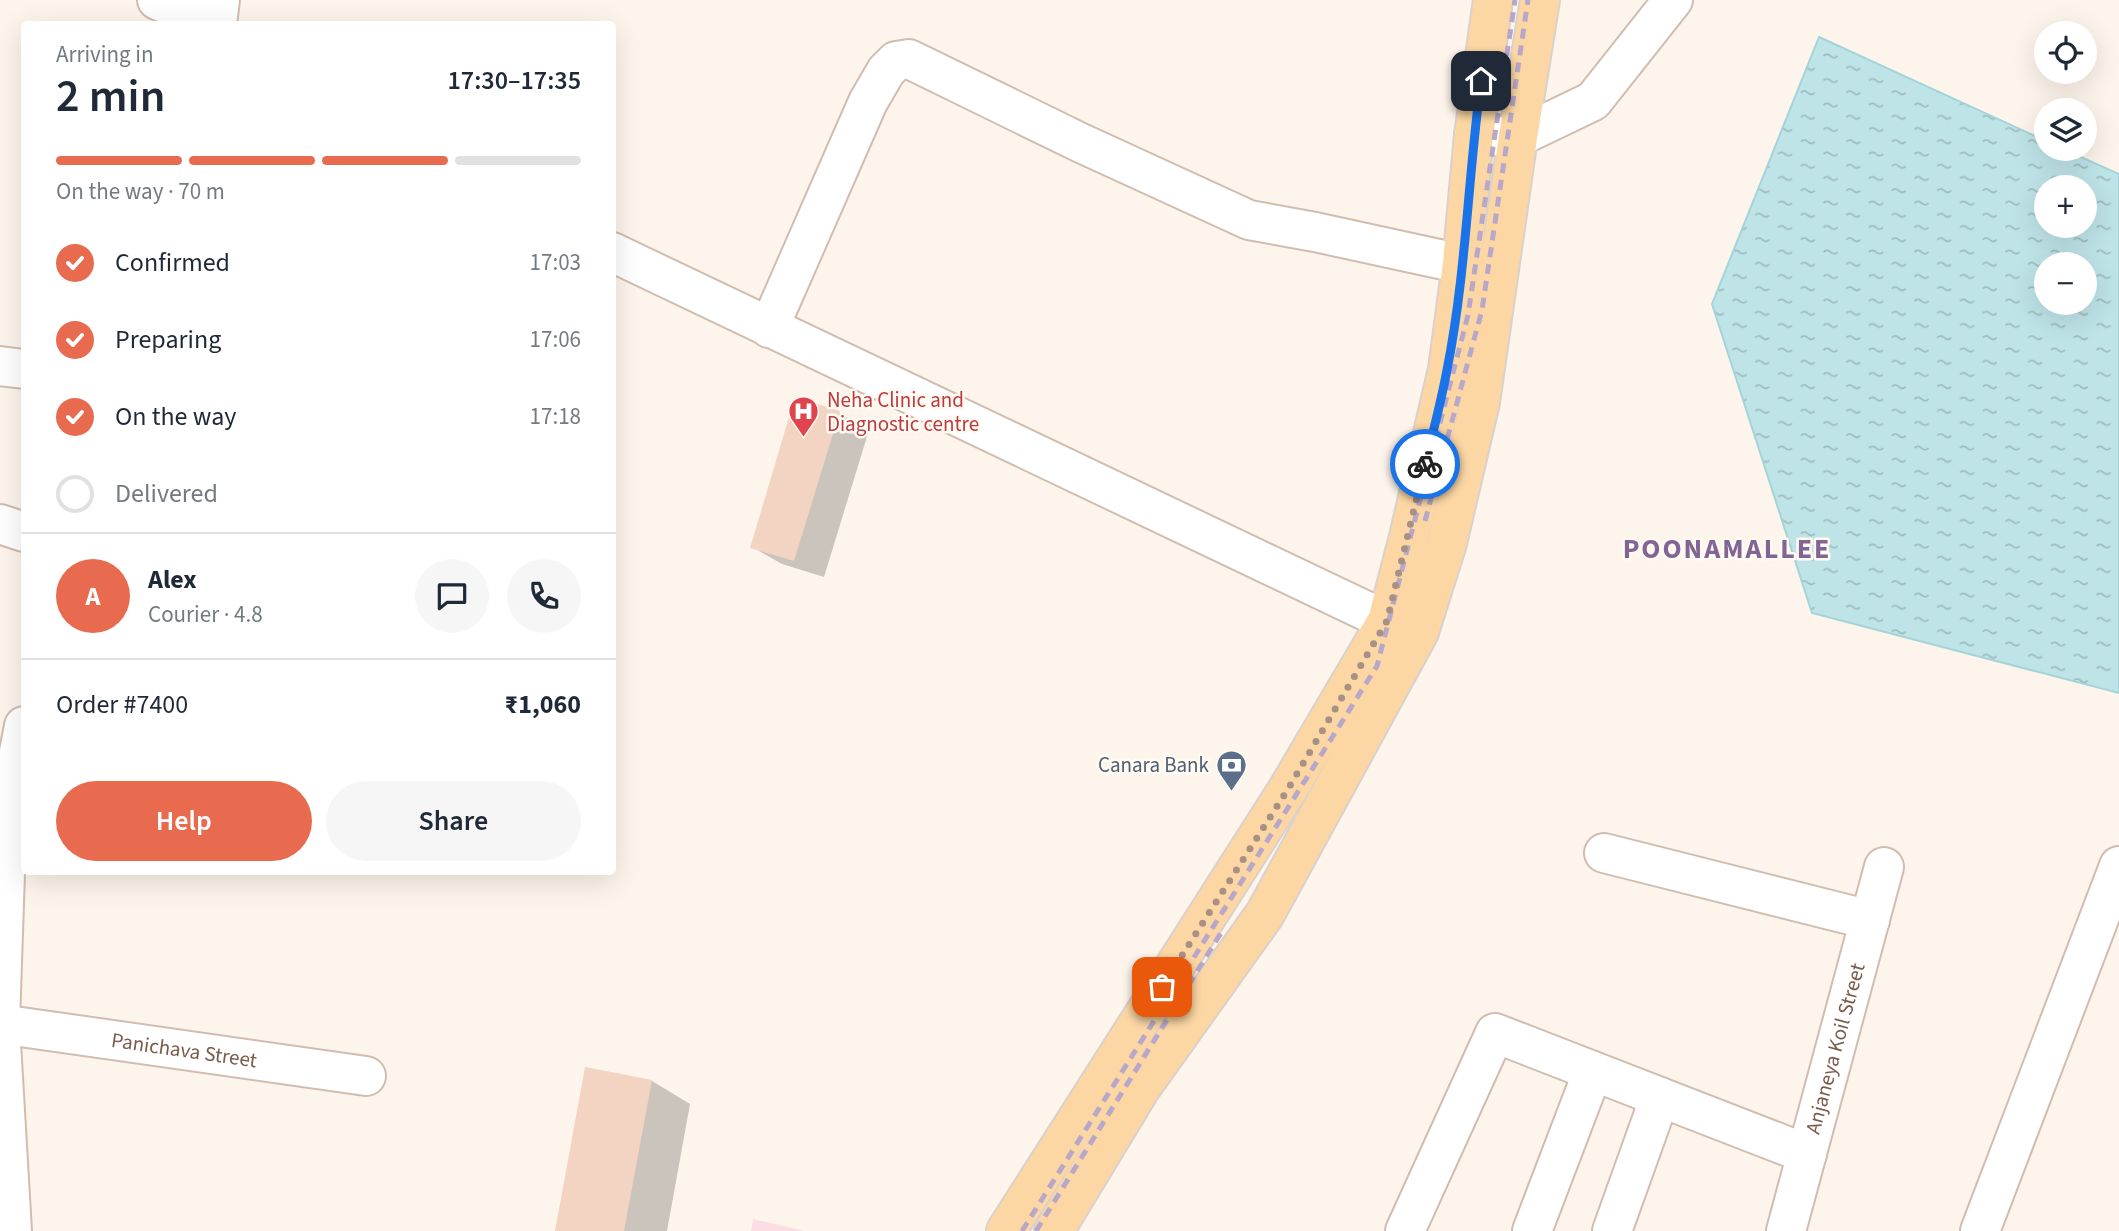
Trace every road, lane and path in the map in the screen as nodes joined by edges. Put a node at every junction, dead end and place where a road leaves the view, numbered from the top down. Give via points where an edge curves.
1 (157, 0) edge
2 (220, 0) edge
3 (1493, 0) edge
4 (1540, 0) edge
5 (1673, 0) edge
6 (204, 21) edge
7 (217, 21) edge
8 (1474, 135) junction
9 (1518, 137) junction
10 (616, 254) edge
11 (1462, 264) junction
12 (769, 328) junction
13 (0, 366) edge
14 (21, 369) edge
15 (0, 524) edge
16 (21, 531) edge
17 (1403, 626) junction
18 (21, 742) edge
19 (1604, 853) dead end
20 (2119, 866) edge
21 (1884, 867) dead end
22 (1870, 920) junction
23 (0, 1024) edge
24 (1593, 1071) junction
25 (366, 1076) dead end
26 (1660, 1097) junction
27 (1807, 1154) junction
28 (12, 1231) edge
29 (1006, 1231) edge
30 (1054, 1231) edge
31 (1405, 1231) edge
32 (1532, 1231) edge
33 (1612, 1231) edge
34 (1786, 1231) edge
35 (1980, 1231) edge

1 - 6 street
2 - 7 street
3 - 8 main road
4 - 9 main road
5 - 9 street via 1593,101
8 - 9 street
8 - 11 main road
9 - 17 main road via 1480,402 1447,543
10 - 12 street
11 - 12 street via 1249,220 909,59 896,61 886,71 868,102
11 - 17 main road via 1448,369 1409,537
12 - 17 street
13 - 14 street
15 - 16 street
17 - 29 main road via 1280,800
17 - 30 main road via 1265,914 1140,1089
18 - 23 street via 7,814
19 - 22 street
20 - 35 street
21 - 22 street, Anjaneya Koil Street
22 - 27 street, Anjaneya Koil Street
23 - 25 street, Panichava Street
23 - 28 street
24 - 26 street
24 - 31 street via 1494,1033
24 - 32 street
26 - 27 street
26 - 33 street
27 - 34 street, Anjaneya Koil Street

